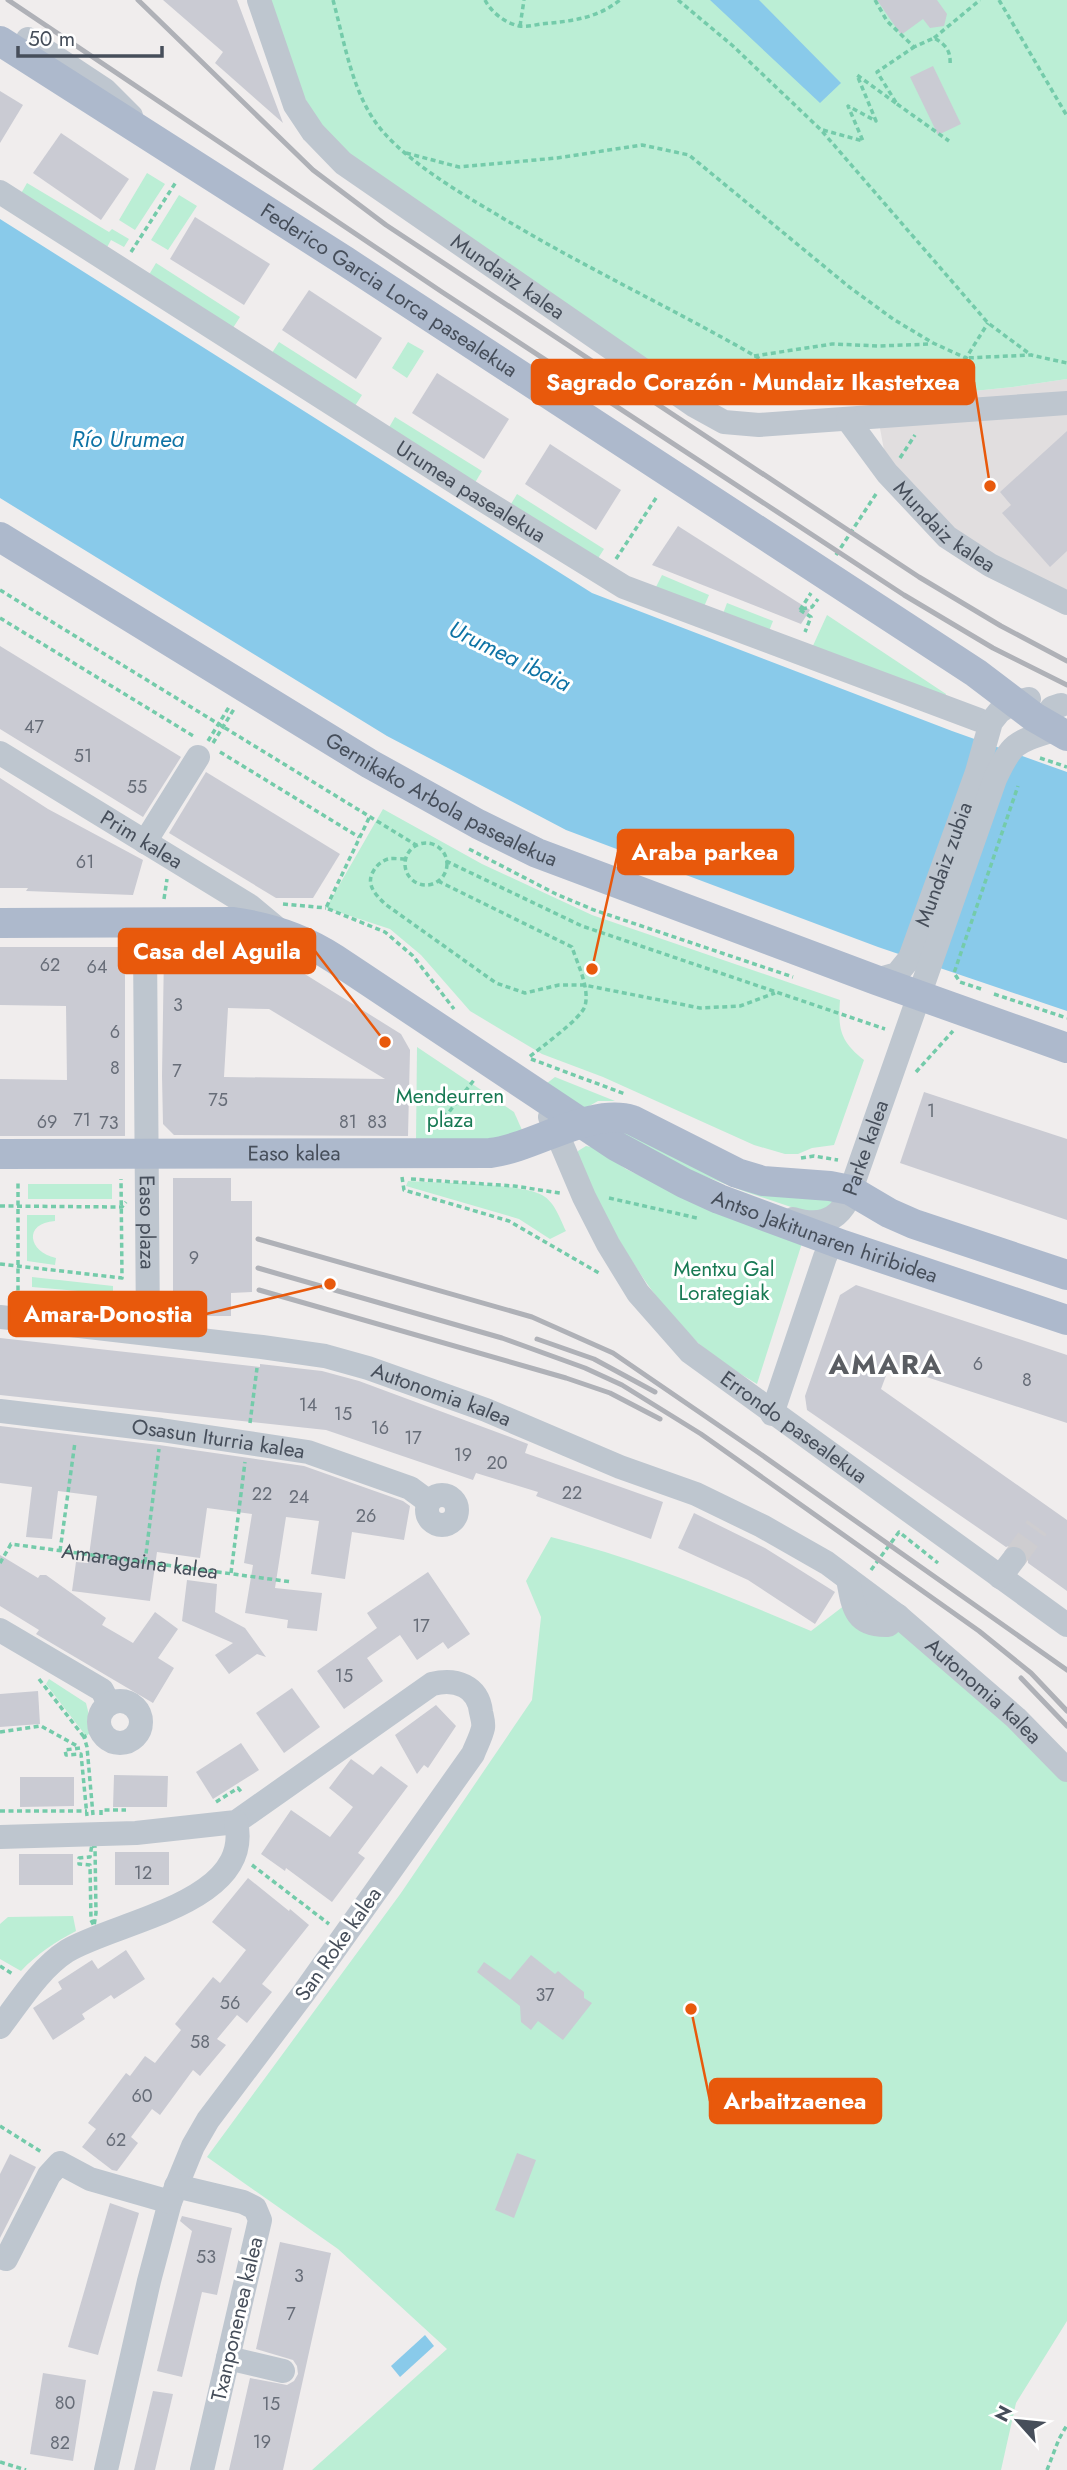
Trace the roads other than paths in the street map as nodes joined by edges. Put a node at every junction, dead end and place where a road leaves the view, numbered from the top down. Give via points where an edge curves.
1 (259, 0) edge
2 (14, 40) edge
3 (0, 192) edge
4 (1067, 403) edge
5 (848, 420) junction
6 (0, 537) edge
7 (1067, 603) edge
8 (953, 658) junction
9 (1015, 702) junction
10 (1062, 720) edge
11 (984, 731) junction
12 (202, 751) road end
13 (0, 753) edge
14 (145, 842) junction
15 (139, 922) junction
16 (0, 923) edge
17 (280, 931) junction
18 (919, 961) junction
19 (876, 980) junction
20 (918, 996) junction
21 (1067, 1048) edge
22 (146, 1153) junction
23 (0, 1154) edge
24 (576, 1154) junction
25 (855, 1179) junction
26 (755, 1212) junction
27 (833, 1241) junction
28 (1067, 1275) edge
29 (9, 1313) edge
30 (1067, 1320) edge
31 (148, 1333) junction
32 (0, 1411) edge
33 (772, 1414) junction
34 (429, 1502) dead end
35 (1067, 1625) edge
36 (0, 1630) edge
37 (109, 1704) junction
38 (1067, 1770) edge
39 (236, 1822) junction
40 (0, 1837) edge
41 (0, 2027) edge
42 (173, 2194) junction
43 (6, 2259) dead end
44 (228, 2358) junction
45 (283, 2371) dead end
46 (106, 2470) edge
47 (202, 2470) edge

1 - 5 street, Mundaitz kalea via 295,105 343,163 683,399 724,422 759,425
2 - 8 main road, Federico Garcia Lorca pasealekua via 155,140
3 - 11 street, Urumea pasealekua via 624,587 796,652
4 - 5 street, Mundaitz kalea
5 - 7 street, Mundaiz kalea via 887,473 947,537 990,565
6 - 19 main road, Gernikako Arbola pasealekua via 370,764 478,824 597,877
8 - 9 main road, Federico Garcia Lorca pasealekua
8 - 11 street, Federico Garcia Lorca pasealekua via 984,698 989,714
9 - 10 main road, Federico Garcia Lorca pasealekua
9 - 11 street via 999,712
10 - 18 street, Mundaiz zubia via 1017,745 995,779
11 - 18 street, Mundaiz zubia via 977,772
12 - 14 street
13 - 14 street, Prim kalea
14 - 17 street, Prim kalea via 250,906
15 - 16 main road
15 - 17 main road via 232,922
15 - 22 street, Easo plaza via 145,945
17 - 24 main road, Antso Jakitunaren hiribidea via 318,948 523,1070
18 - 19 street
18 - 20 street, Mundaiz zubia
19 - 20 main road, Gernikako Arbola pasealekua
20 - 21 main road, Gernikako Arbola pasealekua
20 - 25 street, Parke kalea
22 - 23 main road, Easo kalea
22 - 24 main road, Easo kalea via 399,1170 504,1151
22 - 31 street, Easo plaza
24 - 25 main road, Antso Jakitunaren hiribidea via 614,1116 632,1120 756,1179 830,1186
24 - 26 main road, Antso Jakitunaren hiribidea via 615,1146 684,1183
24 - 33 street, Errondo pasealekua via 608,1244 638,1293 690,1352
25 - 26 street, Parke kalea via 843,1209 820,1223
25 - 28 main road, Antso Jakitunaren hiribidea via 889,1213
26 - 27 main road, Antso Jakitunaren hiribidea
27 - 30 main road, Antso Jakitunaren hiribidea
27 - 33 street
29 - 31 street, Autonomia kalea
31 - 38 street, Autonomia kalea via 325,1356 368,1368 695,1494 857,1578 852,1603 861,1618 872,1626 888,1625 898,1616 1016,1718
32 - 34 street, Osasun Iturria kalea via 320,1455 410,1488
33 - 35 street, Errondo pasealekua via 1007,1568
36 - 37 street via 102,1690
37 - 37 street via 122,1701 134,1706 141,1719 138,1732 128,1741 90,1737
39 - 40 street, San Roke kalea via 136,1833
39 - 41 street via 236,1854 225,1873 202,1893 66,1952 37,1977
39 - 42 street, San Roke kalea via 432,1684 445,1680 462,1684 480,1699 483,1726 473,1754 208,2120
42 - 43 street via 90,2179 60,2163 49,2175
42 - 44 street, Txanponenea kalea via 243,2202 255,2208 260,2220
42 - 46 street, San Roke kalea
44 - 45 street
44 - 47 street, Txanponenea kalea

